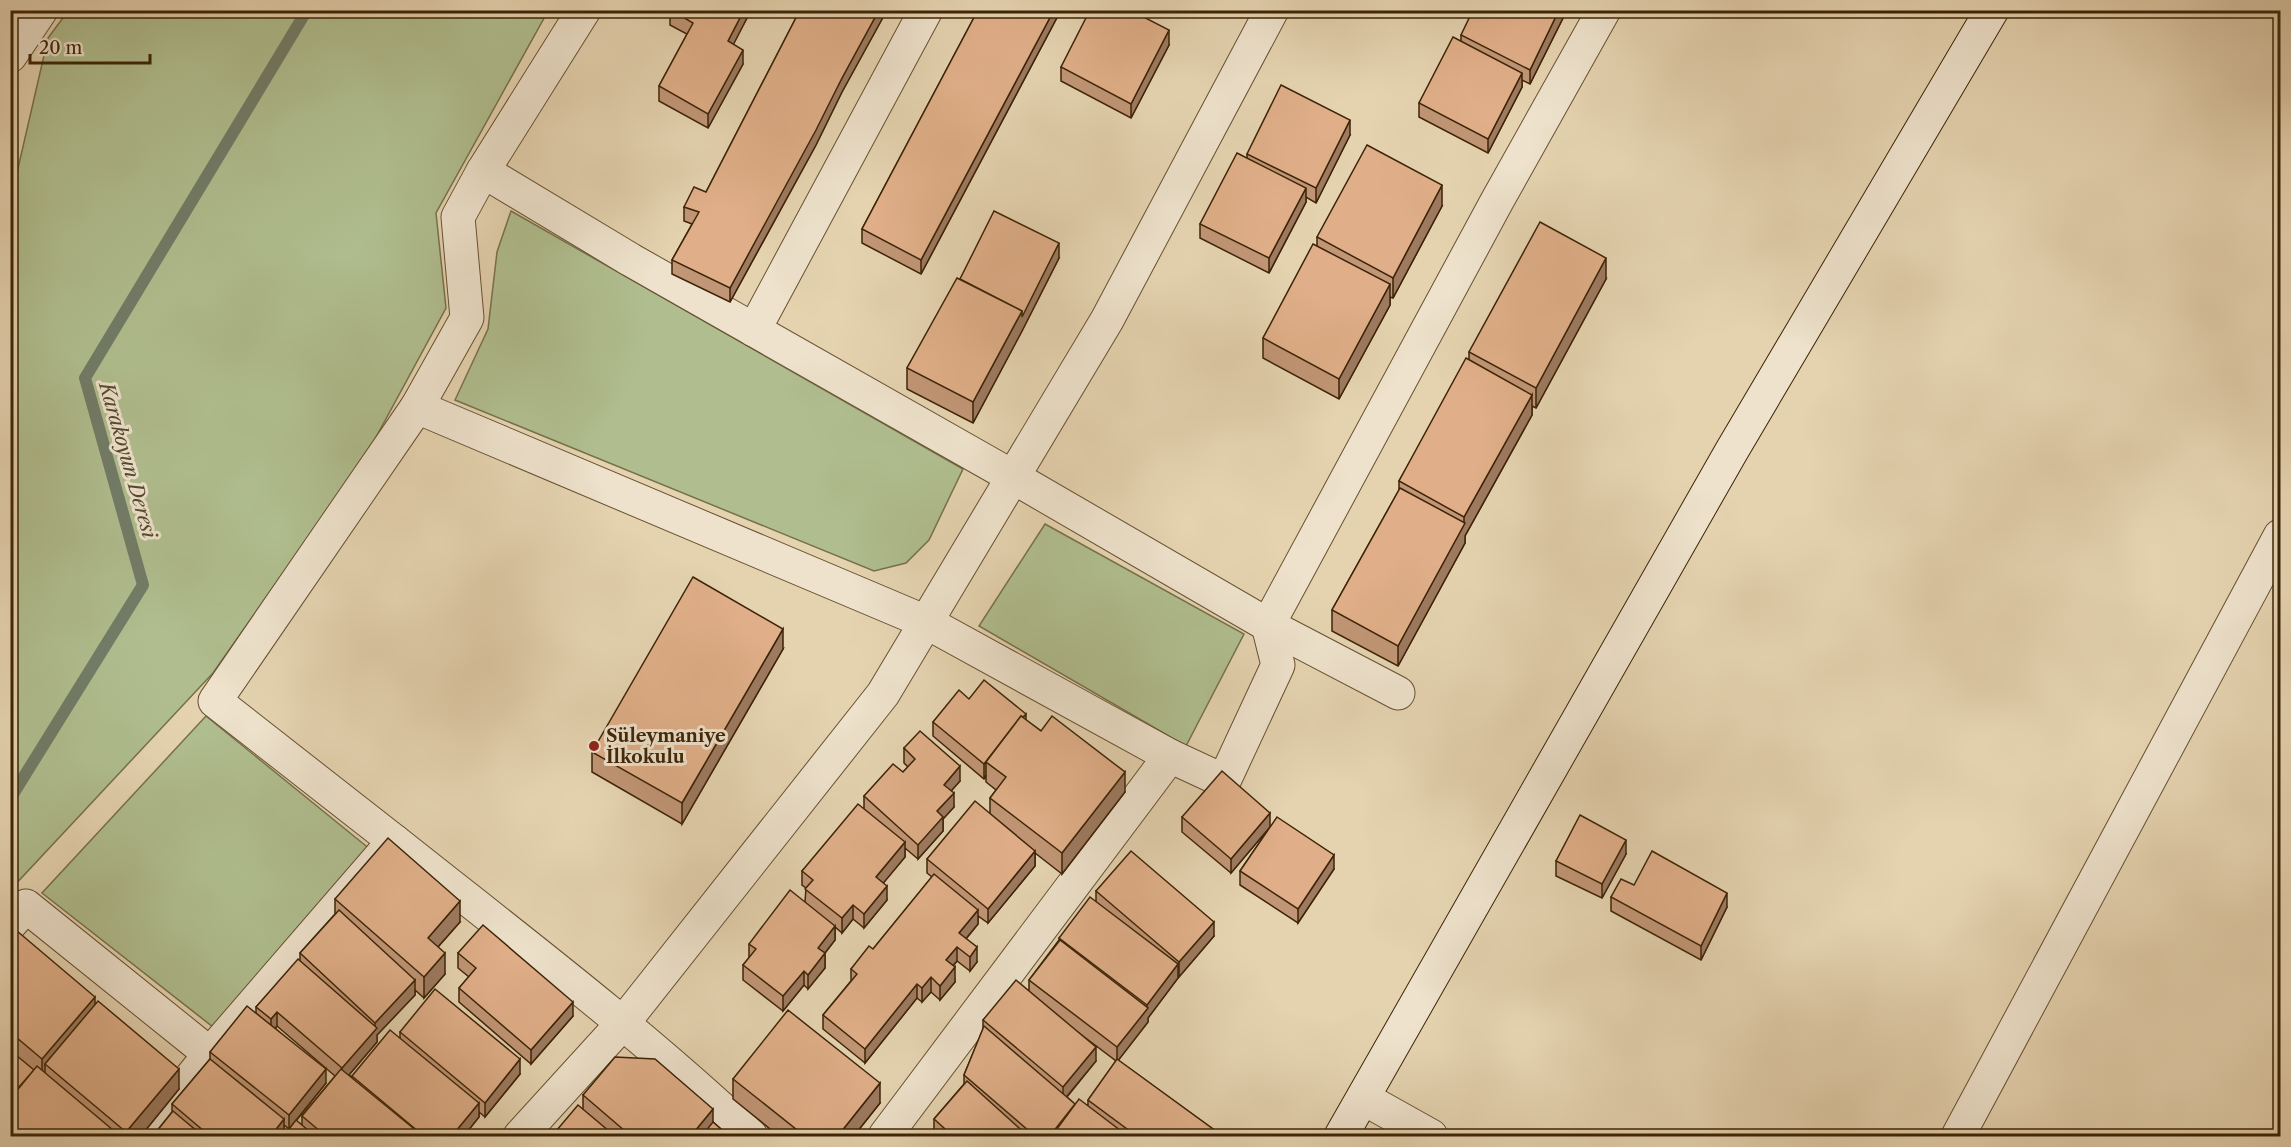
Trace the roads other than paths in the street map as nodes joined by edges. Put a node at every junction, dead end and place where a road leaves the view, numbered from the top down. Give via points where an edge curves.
1 (41, 10) edge
2 (584, 10) edge
3 (926, 10) edge
4 (1272, 10) edge
5 (1604, 10) edge
6 (1992, 10) edge
7 (10, 56) edge
8 (483, 171) junction
9 (754, 330) junction
10 (417, 407) junction
11 (1013, 477) junction
12 (2280, 536) edge
13 (926, 622) junction
14 (1268, 626) junction
15 (1398, 693) dead end
16 (1170, 756) junction
17 (394, 841) junction
18 (10, 924) edge
19 (623, 1023) junction
20 (210, 1054) junction
21 (1363, 1098) junction
22 (144, 1137) edge
23 (520, 1137) edge
24 (751, 1137) edge
25 (885, 1137) edge
26 (1341, 1137) edge
27 (1431, 1137) edge
28 (1958, 1137) edge

1 - 7 street
2 - 8 street
3 - 9 street
4 - 11 street via 1107,320
5 - 14 street
6 - 21 street via 1731,452
8 - 9 street
8 - 10 street via 459,216 466,318
9 - 11 street
10 - 13 street
10 - 17 street via 214,701
11 - 13 street
11 - 14 street
12 - 28 street
13 - 16 street
13 - 19 street via 883,694
14 - 15 street
14 - 16 street via 1278,665 1224,781
16 - 25 street
17 - 19 street
17 - 20 street
18 - 20 street via 26,906
19 - 23 street
19 - 24 street
20 - 22 street
21 - 26 street
21 - 27 street

